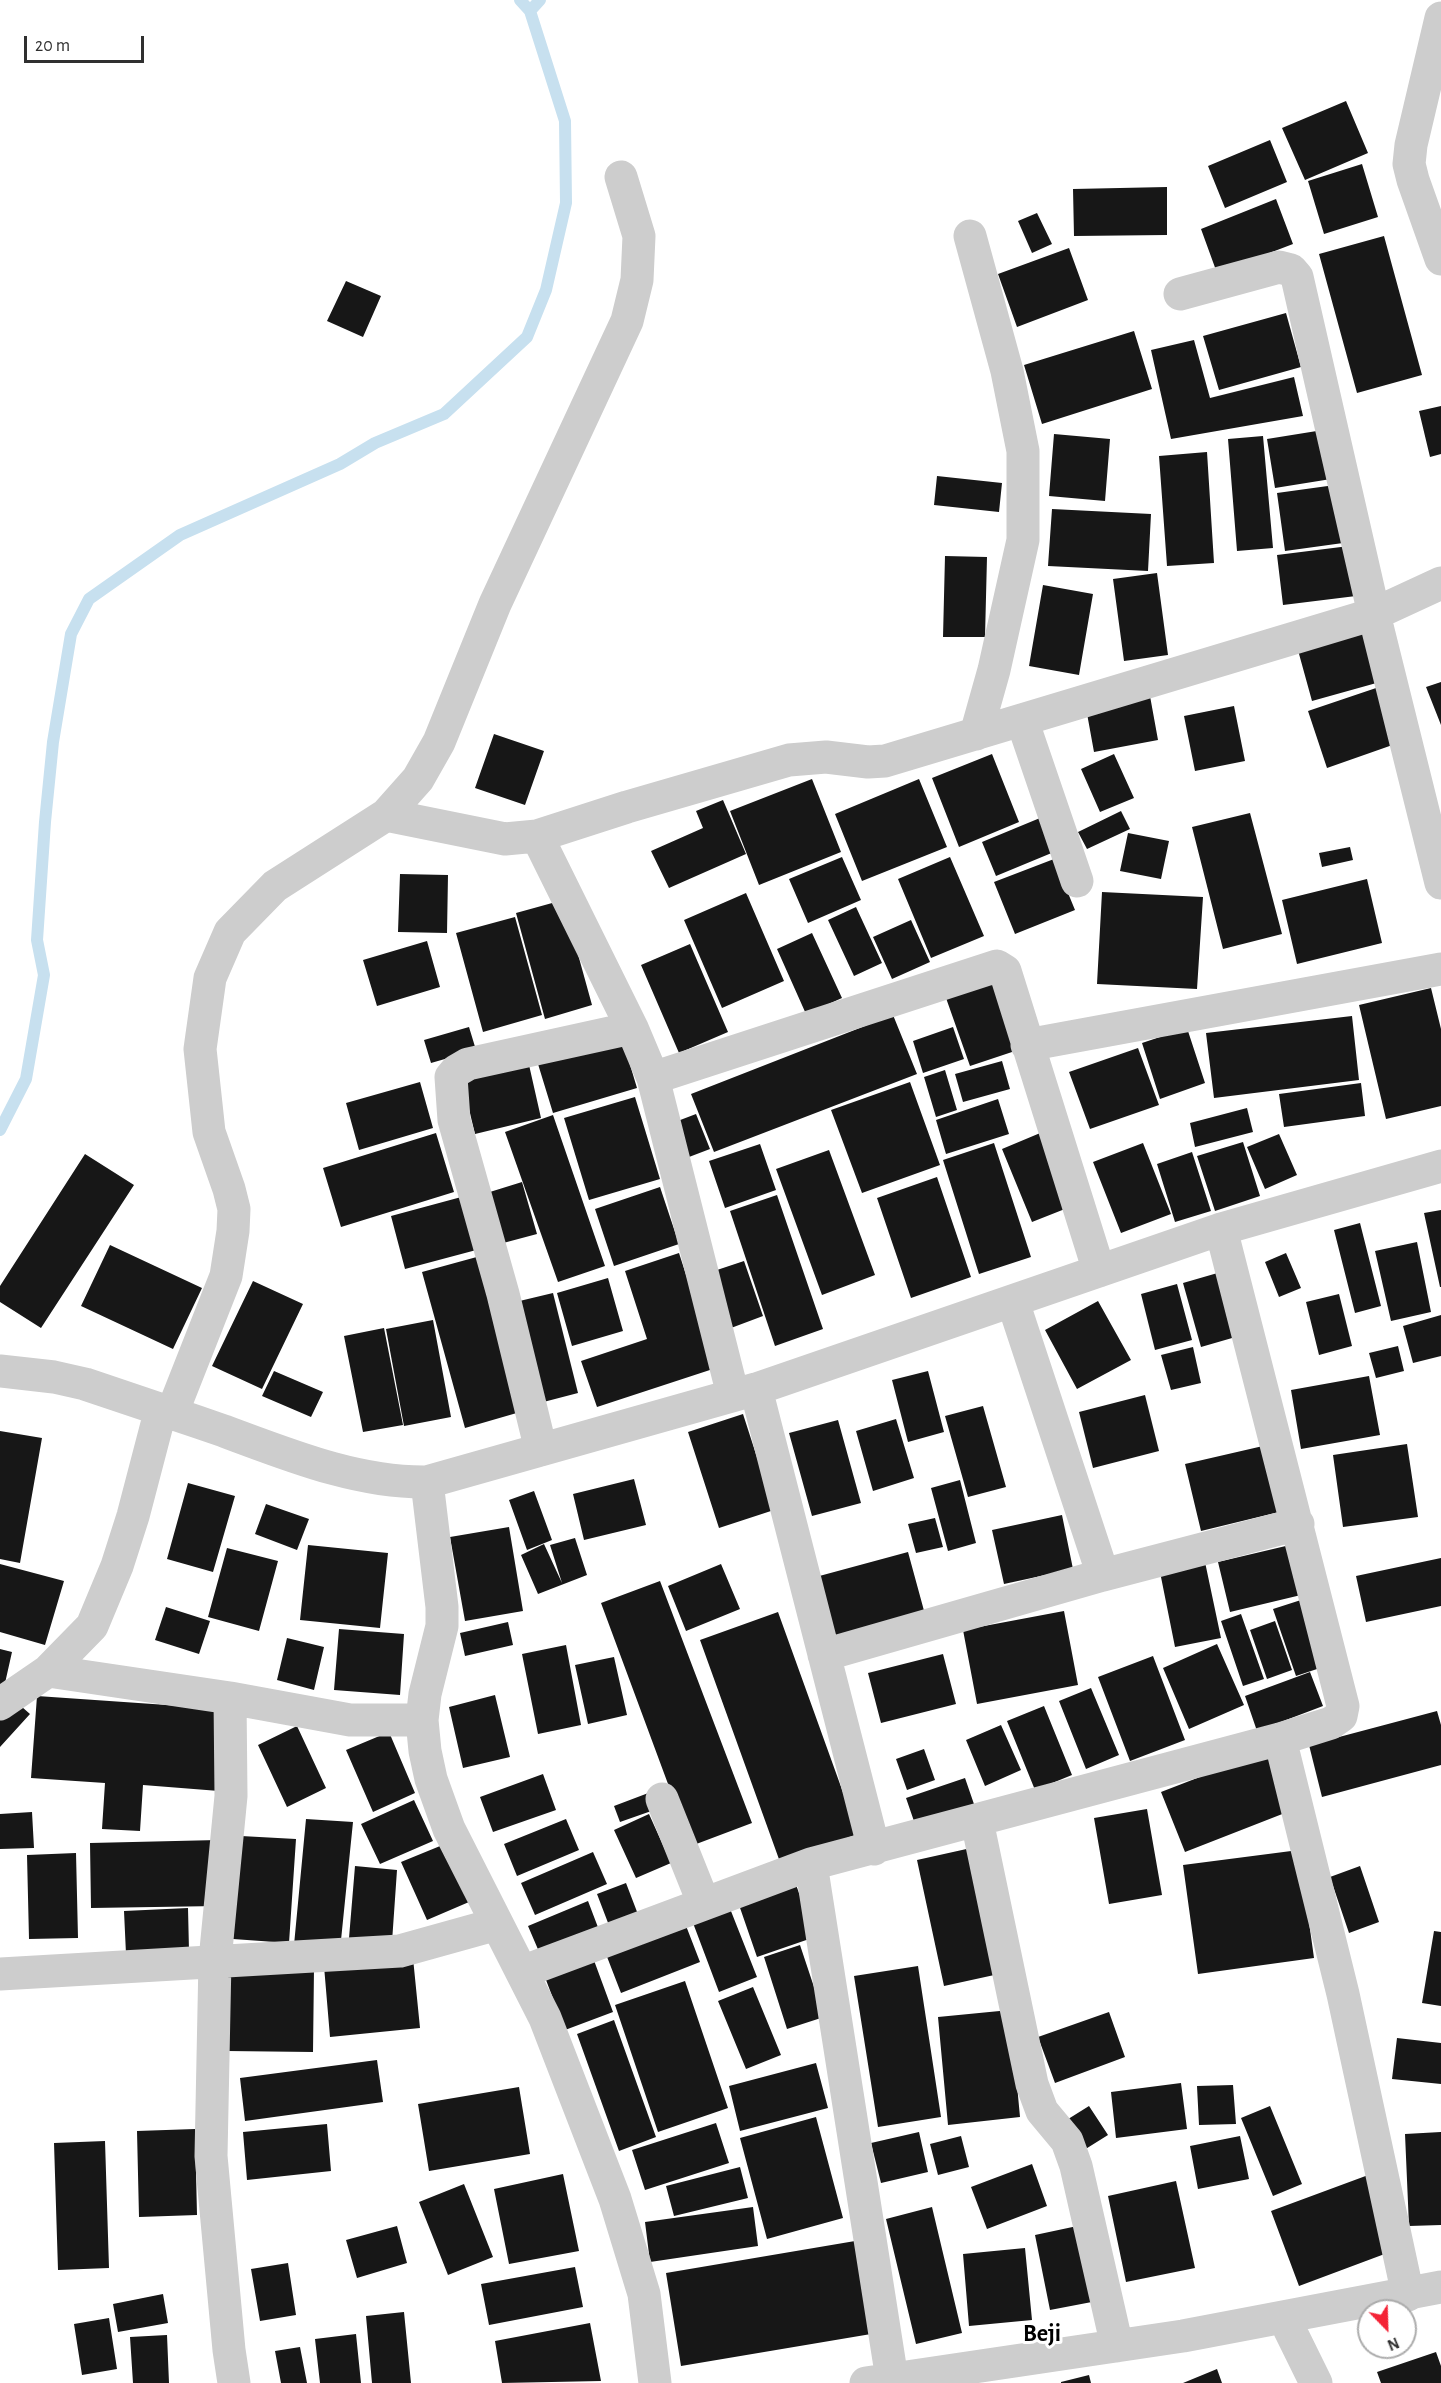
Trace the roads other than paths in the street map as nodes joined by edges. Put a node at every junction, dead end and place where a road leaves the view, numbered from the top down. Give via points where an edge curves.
1 (1441, 18) edge
2 (621, 177) dead end
3 (970, 236) dead end
4 (1441, 259) edge
5 (1180, 294) dead end
6 (1441, 583) edge
7 (1374, 614) junction
8 (1022, 720) junction
9 (976, 734) junction
10 (386, 815) junction
11 (537, 836) junction
12 (1077, 880) dead end
13 (1441, 883) edge
14 (1441, 969) edge
15 (632, 1028) junction
16 (1027, 1045) junction
17 (653, 1078) junction
18 (1441, 1166) edge
19 (1221, 1229) junction
20 (1099, 1271) junction
21 (1013, 1302) junction
22 (0, 1371) edge
23 (744, 1392) junction
24 (167, 1411) junction
25 (541, 1450) junction
26 (427, 1482) junction
27 (1298, 1524) junction
28 (1103, 1575) junction
29 (824, 1656) junction
30 (48, 1671) junction
31 (230, 1698) junction
32 (0, 1704) edge
33 (422, 1720) junction
34 (1280, 1739) junction
35 (662, 1799) dead end
36 (977, 1821) junction
37 (874, 1849) junction
38 (811, 1864) junction
39 (704, 1904) junction
40 (497, 1924) junction
41 (215, 1960) junction
42 (522, 1972) junction
43 (0, 1974) edge
44 (1441, 2287) edge
45 (1408, 2295) junction
46 (1284, 2318) junction
47 (1118, 2346) junction
48 (892, 2381) edge
49 (234, 2383) edge
50 (655, 2383) edge
51 (1316, 2383) edge

1 - 4 street via 1409,164
2 - 10 street via 639,236 637,279 627,321 495,604 439,742 418,779
3 - 9 street via 1007,371 1023,451 1023,540
5 - 7 street via 1279,267 1291,270 1297,277
6 - 7 street
7 - 8 street
7 - 13 street
8 - 9 street
8 - 12 street
9 - 11 street via 885,761 825,757 789,760
10 - 11 street via 505,839
10 - 24 street via 274,886 230,932 210,978 200,1049 209,1132 234,1209 233,1232 226,1276
11 - 15 street
14 - 16 street
15 - 17 street
15 - 25 street via 468,1065 451,1077 454,1119
16 - 17 street via 1005,971 997,966
16 - 20 street
17 - 23 street
18 - 19 street
19 - 20 street
19 - 27 street
20 - 21 street
21 - 23 street
21 - 28 street
22 - 24 street via 85,1384
23 - 25 street
23 - 29 street
24 - 26 street via 303,1460 380,1479
24 - 30 street via 117,1566 98,1612 86,1633
25 - 26 street
26 - 33 street via 442,1626
27 - 28 street
27 - 34 street via 1343,1706 1341,1716 1331,1723
28 - 29 street
29 - 37 street
30 - 31 street
30 - 32 street
31 - 33 street via 350,1720
31 - 41 street via 231,1796
33 - 40 street via 425,1751 449,1829
34 - 36 street
34 - 45 street via 1343,1994
35 - 39 street
36 - 37 street
36 - 47 street via 1032,2084 1042,2110 1066,2141 1076,2166
37 - 38 street
38 - 39 street
38 - 48 street
39 - 42 street
40 - 41 street via 400,1951
40 - 42 street
41 - 43 street
41 - 49 street via 211,2156
42 - 50 street via 545,2018 615,2199 644,2294
44 - 45 street
45 - 46 street
46 - 47 street
46 - 51 street
47 - 48 street

